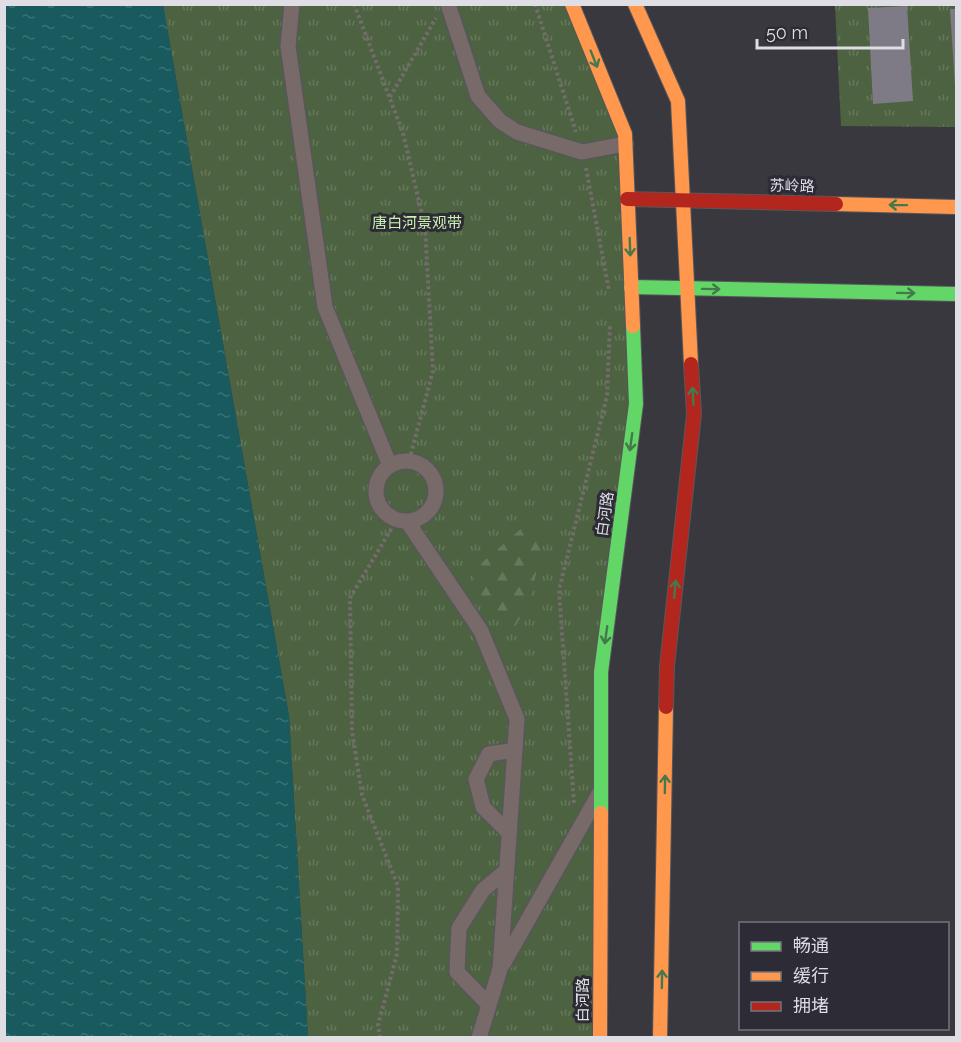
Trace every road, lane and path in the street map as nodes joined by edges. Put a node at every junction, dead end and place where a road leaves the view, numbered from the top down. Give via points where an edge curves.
1 (292, 4) edge
2 (354, 4) edge
3 (535, 4) edge
4 (572, 4) edge
5 (635, 4) edge
6 (443, 9) edge
7 (390, 98) junction
8 (625, 144) junction
9 (582, 152) junction
10 (627, 199) junction
11 (683, 200) junction
12 (957, 207) edge
13 (631, 287) junction
14 (687, 288) junction
15 (609, 294) dead end
16 (957, 294) edge
17 (610, 323) dead end
18 (409, 461) junction
19 (390, 466) junction
20 (402, 521) junction
21 (515, 750) junction
22 (600, 791) junction
23 (509, 832) junction
24 (576, 834) junction
25 (506, 871) junction
26 (500, 969) junction
27 (489, 1005) junction
28 (380, 1038) edge
29 (479, 1038) edge
30 (600, 1038) edge
31 (660, 1038) edge

1 - 19 street via 288,46 325,307
2 - 7 path
3 - 9 path
4 -> 8 street, 白河路 via 625,134
5 - 11 street via 678,101
6 - 7 path
6 - 9 street via 478,96 500,121 517,132
7 - 18 path via 403,133 425,227 432,347 433,370
8 - 9 street
8 - 10 street, 白河路
9 - 15 path
10 - 11 street, 苏岭路
10 -> 13 street, 白河路
12 -> 11 street, 苏岭路
11 - 14 street
13 - 14 street
13 -> 22 street, 白河路 via 636,404 601,672
14 -> 16 street
31 -> 14 street via 667,666 694,414
17 - 24 path via 608,396 560,590
18 - 19 street
18 - 20 street via 427,470 436,487 435,498 425,515
19 - 20 street via 377,481 377,500 388,516
20 - 21 street via 481,631 517,719
20 - 28 path via 350,598 352,731 362,795 398,886 397,954 378,1025
21 - 23 street
21 - 23 street via 489,754 476,779 483,807
22 - 24 street
22 - 30 street, 白河路
23 - 25 street
24 - 26 street
25 - 26 street
25 - 27 street via 483,890 459,928 457,972
26 - 27 street
27 - 29 street

